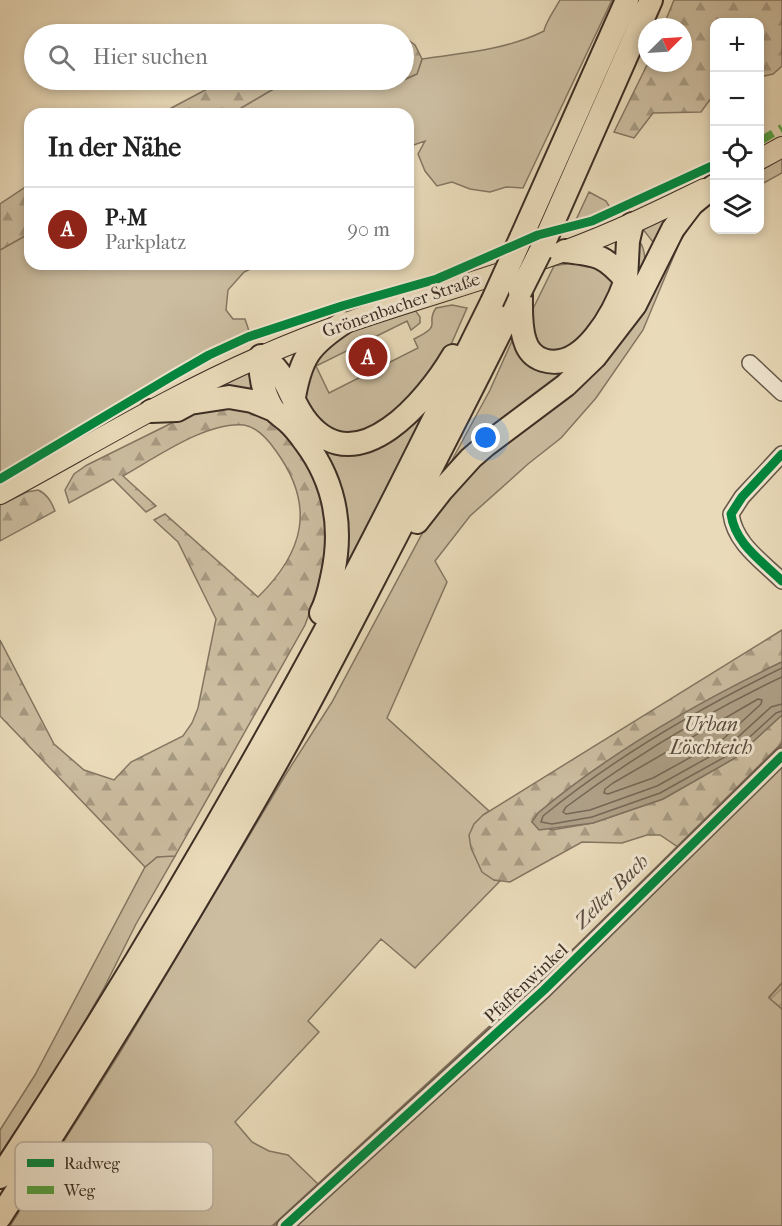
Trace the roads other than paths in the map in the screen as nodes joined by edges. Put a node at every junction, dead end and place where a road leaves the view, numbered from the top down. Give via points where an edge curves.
1 (627, 0) edge
2 (651, 0) edge
3 (782, 147) edge
4 (764, 156) edge
5 (710, 187) edge
6 (710, 188) edge
7 (632, 224) junction
8 (565, 251) junction
9 (652, 267) junction
10 (626, 280) junction
11 (520, 292) junction
12 (492, 302) junction
13 (343, 323) junction
14 (261, 356) junction
15 (750, 363) dead end
16 (782, 393) edge
17 (294, 397) junction
18 (274, 410) junction
19 (152, 411) junction
20 (782, 454) edge
21 (0, 494) edge
22 (375, 577) junction
23 (782, 581) edge
24 (299, 678) junction
25 (782, 756) edge
26 (23, 1142) edge
27 (49, 1142) edge
28 (15, 1155) edge
29 (0, 1178) edge
30 (15, 1194) edge
31 (0, 1217) edge
32 (285, 1226) edge

1 - 12 highway, bridge
2 - 11 highway, bridge
3 - 4 main road
5 - 7 main road, Grönenbacher Straße
6 - 9 highway via 681,216
7 - 8 main road, Grönenbacher Straße
7 - 9 highway via 647,243
7 - 10 highway
8 - 10 highway via 606,259
8 - 13 main road, Grönenbacher Straße
9 - 22 highway via 635,305 595,357 566,385 471,458 421,514 395,562
10 - 11 highway via 618,303 601,329 576,355 562,362 537,358 527,348
11 - 22 highway
12 - 17 highway via 470,325 446,367 421,398 376,438 353,444 326,439 306,421
12 - 24 highway
13 - 14 main road, Grönenbacher Straße
13 - 17 highway via 325,335 304,359
14 - 17 highway via 276,366
14 - 18 highway via 262,381
14 - 19 main road, Grönenbacher Straße
15 - 16 street
18 - 19 highway via 229,397 190,403 177,410
18 - 24 highway via 288,421 315,456 338,518 338,551 327,602 297,661
19 - 21 main road, Grönenbacher Straße
20 - 23 street via 731,514 736,532 748,549
22 - 27 highway via 268,778
24 - 26 highway via 168,909
25 - 32 street, Pfaffenwinkel via 544,990
28 - 29 highway
30 - 31 highway

